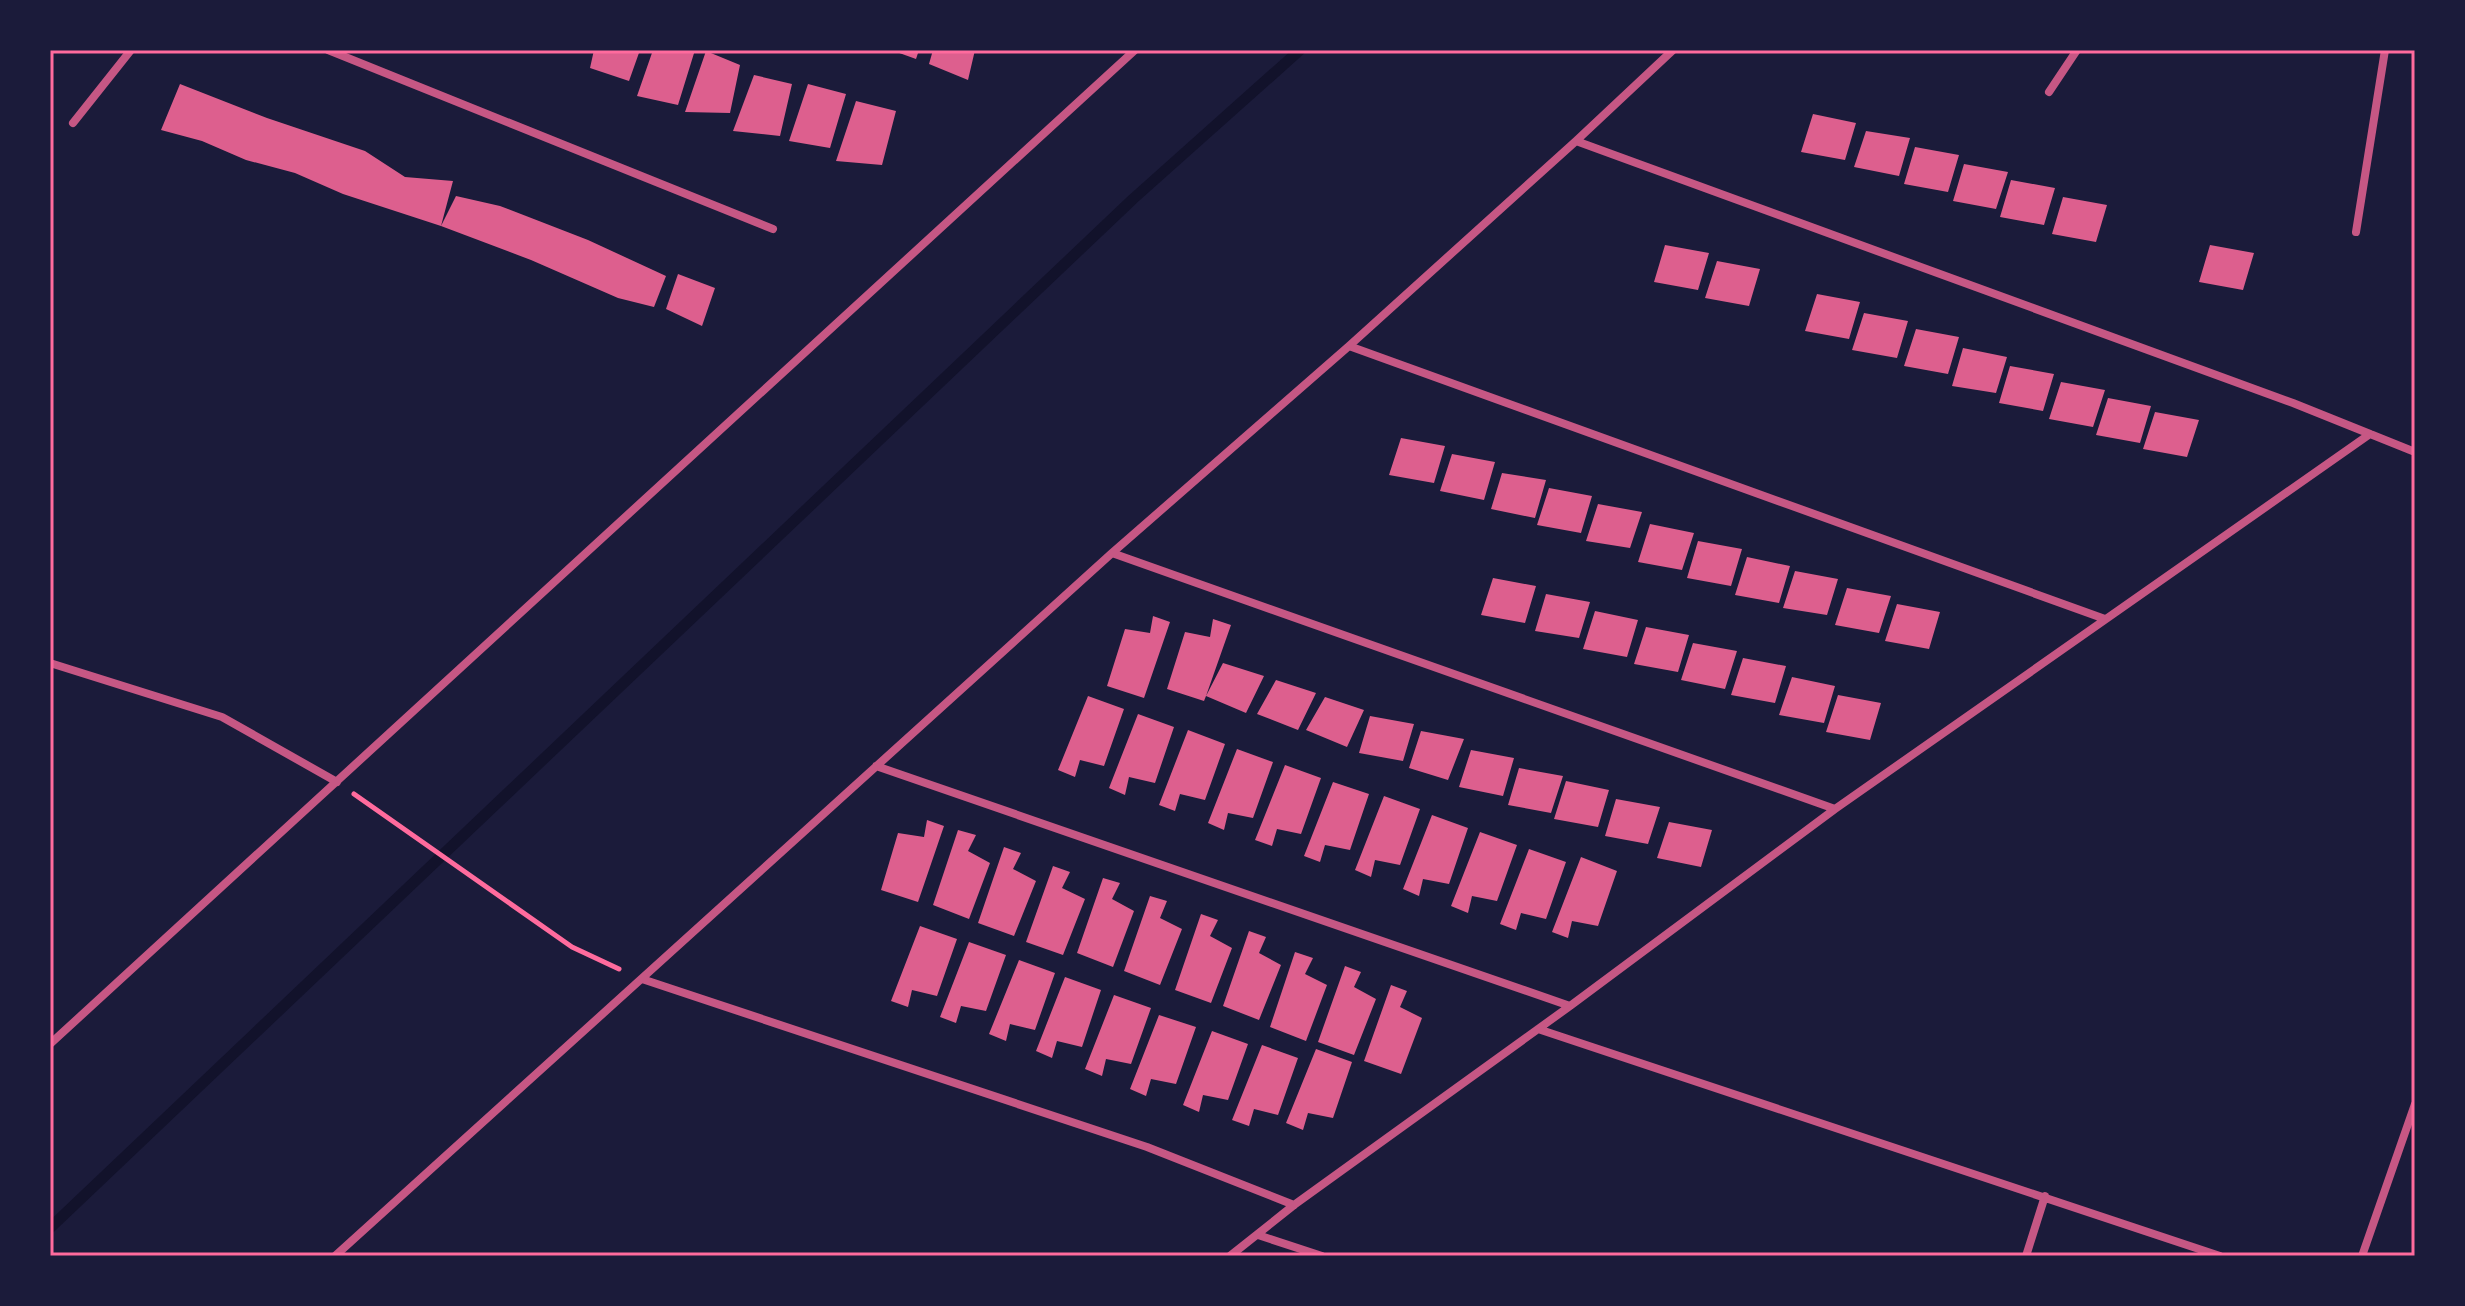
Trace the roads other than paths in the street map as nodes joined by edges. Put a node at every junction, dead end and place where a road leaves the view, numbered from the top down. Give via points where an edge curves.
1 (131, 50) edge
2 (328, 50) edge
3 (1135, 50) edge
4 (1673, 50) edge
5 (2077, 50) edge
6 (2385, 50) edge
7 (2049, 92) dead end
8 (73, 123) dead end
9 (1576, 141) junction
10 (773, 229) dead end
11 (2356, 232) dead end
12 (1349, 346) junction
13 (2370, 434) junction
14 (2415, 452) edge
15 (1112, 553) junction
16 (2105, 619) junction
17 (50, 663) edge
18 (876, 766) junction
19 (337, 782) junction
20 (1835, 809) junction
21 (642, 979) junction
22 (1570, 1006) junction
23 (1538, 1029) junction
24 (50, 1044) edge
25 (2415, 1104) edge
26 (2045, 1196) junction
27 (1294, 1205) junction
28 (1258, 1235) junction
29 (335, 1256) edge
30 (1230, 1256) edge
31 (1322, 1256) edge
32 (2026, 1256) edge
33 (2220, 1256) edge
34 (2362, 1256) edge

1 - 8 street
2 - 10 street
3 - 19 street
4 - 9 street
5 - 7 street
6 - 11 street
9 - 12 street
9 - 13 street
12 - 15 street
12 - 16 street
13 - 14 street
13 - 16 street
15 - 18 street
15 - 20 street
16 - 20 street
17 - 19 street via 222,717
18 - 21 street
18 - 22 street
19 - 24 street
20 - 22 street
21 - 27 street via 1147,1147
21 - 29 street
22 - 23 street
23 - 26 street
23 - 27 street
25 - 34 street
26 - 32 street
26 - 33 street
27 - 28 street
28 - 30 street
28 - 31 street

